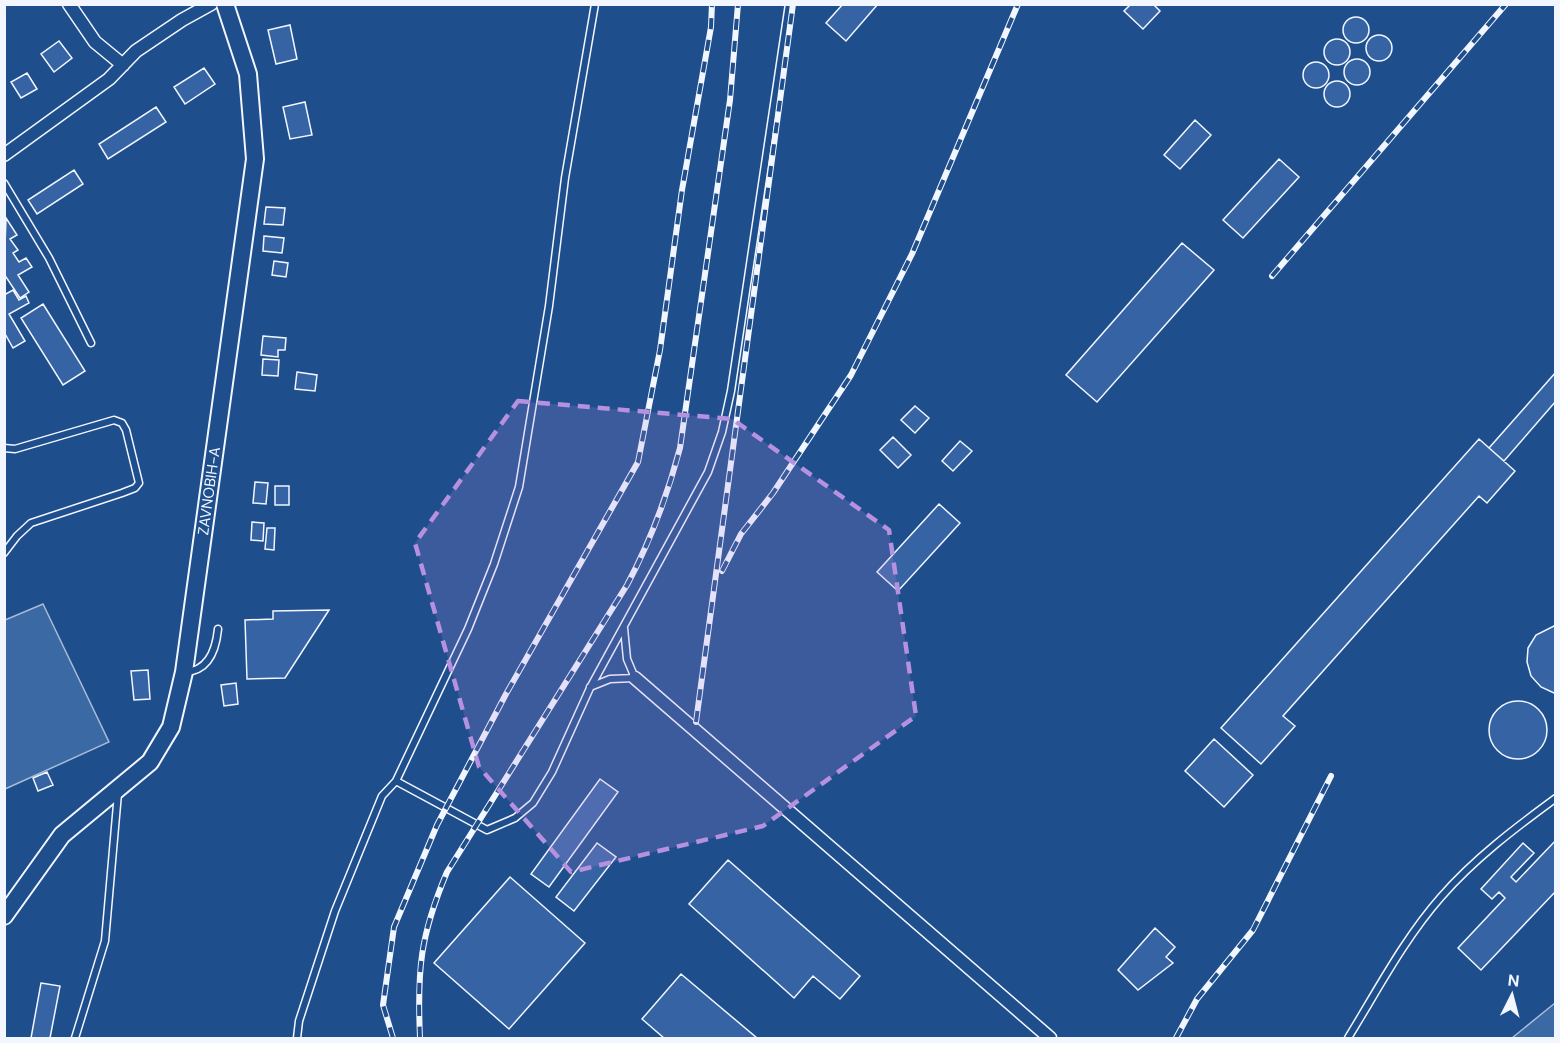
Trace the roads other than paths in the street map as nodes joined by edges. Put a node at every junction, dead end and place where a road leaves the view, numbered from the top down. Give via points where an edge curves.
1 (69, 4) edge
2 (211, 4) edge
3 (225, 4) edge
4 (595, 4) edge
5 (789, 4) edge
6 (123, 65) junction
7 (4, 155) edge
8 (4, 183) edge
9 (91, 343) dead end
10 (4, 448) edge
11 (4, 553) edge
12 (624, 625) junction
13 (218, 629) dead end
14 (184, 672) junction
15 (635, 678) junction
16 (590, 688) junction
17 (396, 781) junction
18 (118, 787) junction
19 (1556, 798) edge
20 (6, 910) edge
21 (75, 1038) edge
22 (297, 1038) edge
23 (1050, 1038) edge
24 (1348, 1038) edge

1 - 6 street via 95,42
2 - 6 street via 136,51
3 - 14 main road, ZAVNOBIH-A via 248,74 255,159
4 - 17 lane via 519,487 468,629
5 - 12 lane via 722,432 708,472
6 - 7 street via 101,86
8 - 9 lane via 49,258
10 - 11 lane via 15,449 114,420 126,430 140,483 123,493 32,523
12 - 15 lane via 627,659
12 - 16 lane
13 - 14 lane via 211,657 198,669
14 - 18 main road, ZAVNOBIH-A via 171,727 161,745 150,762
15 - 16 lane via 610,679
15 - 23 street
16 - 17 lane via 552,772 533,803 501,825 487,830
17 - 22 lane via 382,796 335,911
18 - 20 main road, ZAVNOBIH-A via 62,835
18 - 21 lane via 105,941
19 - 24 lane via 1482,855 1441,897 1409,940

